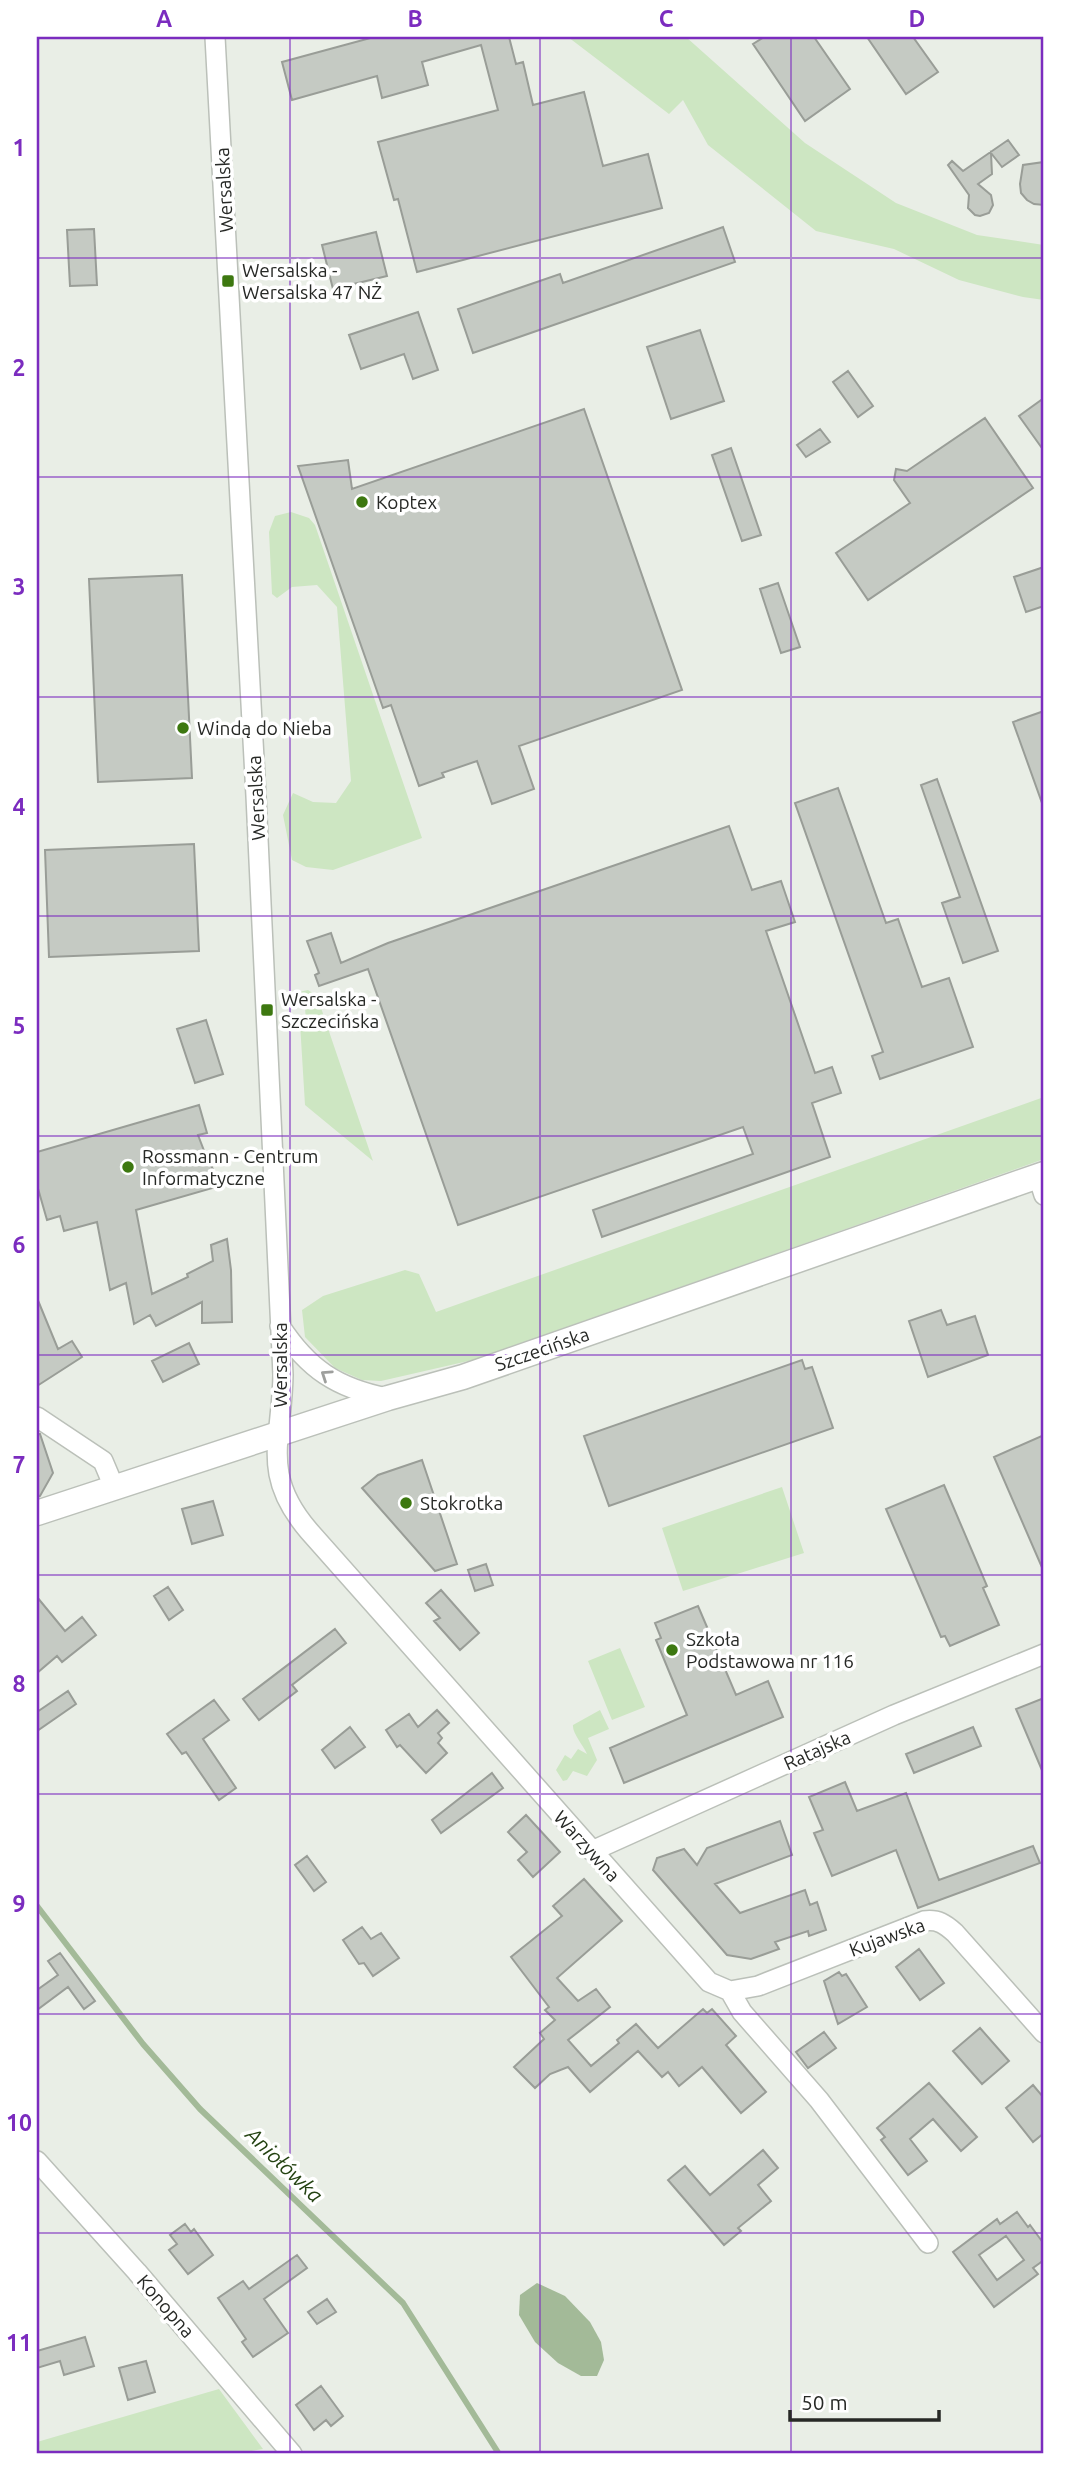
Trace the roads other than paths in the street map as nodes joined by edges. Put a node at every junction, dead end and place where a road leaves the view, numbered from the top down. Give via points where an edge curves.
1 (215, 37) edge
2 (1042, 1181) edge
3 (280, 1326) junction
4 (388, 1398) junction
5 (37, 1417) edge
6 (277, 1434) junction
7 (114, 1487) junction
8 (37, 1513) edge
9 (1044, 1654) edge
10 (592, 1851) junction
11 (730, 1991) junction
12 (1044, 2033) edge
13 (37, 2161) edge
14 (928, 2243) dead end
15 (292, 2454) edge

1 - 3 street, Wersalska
2 - 4 main road, Szczecińska via 463,1377
4 -> 3 street via 355,1391 331,1379 306,1359
3 - 6 street, Wersalska via 282,1388
4 - 6 main road, Szczecińska
5 - 7 street via 103,1461
6 - 7 main road, Szczecińska
6 - 10 street, Warzywna via 279,1480 291,1509
7 - 8 main road, Szczecińska
9 - 10 street, Ratajska via 894,1715
10 - 11 street, Warzywna via 700,1974
11 - 12 street, Kujawska via 758,1986 933,1920 955,1933
11 - 14 street, Warzywna via 742,2012 819,2100
13 - 15 street, Konopna

